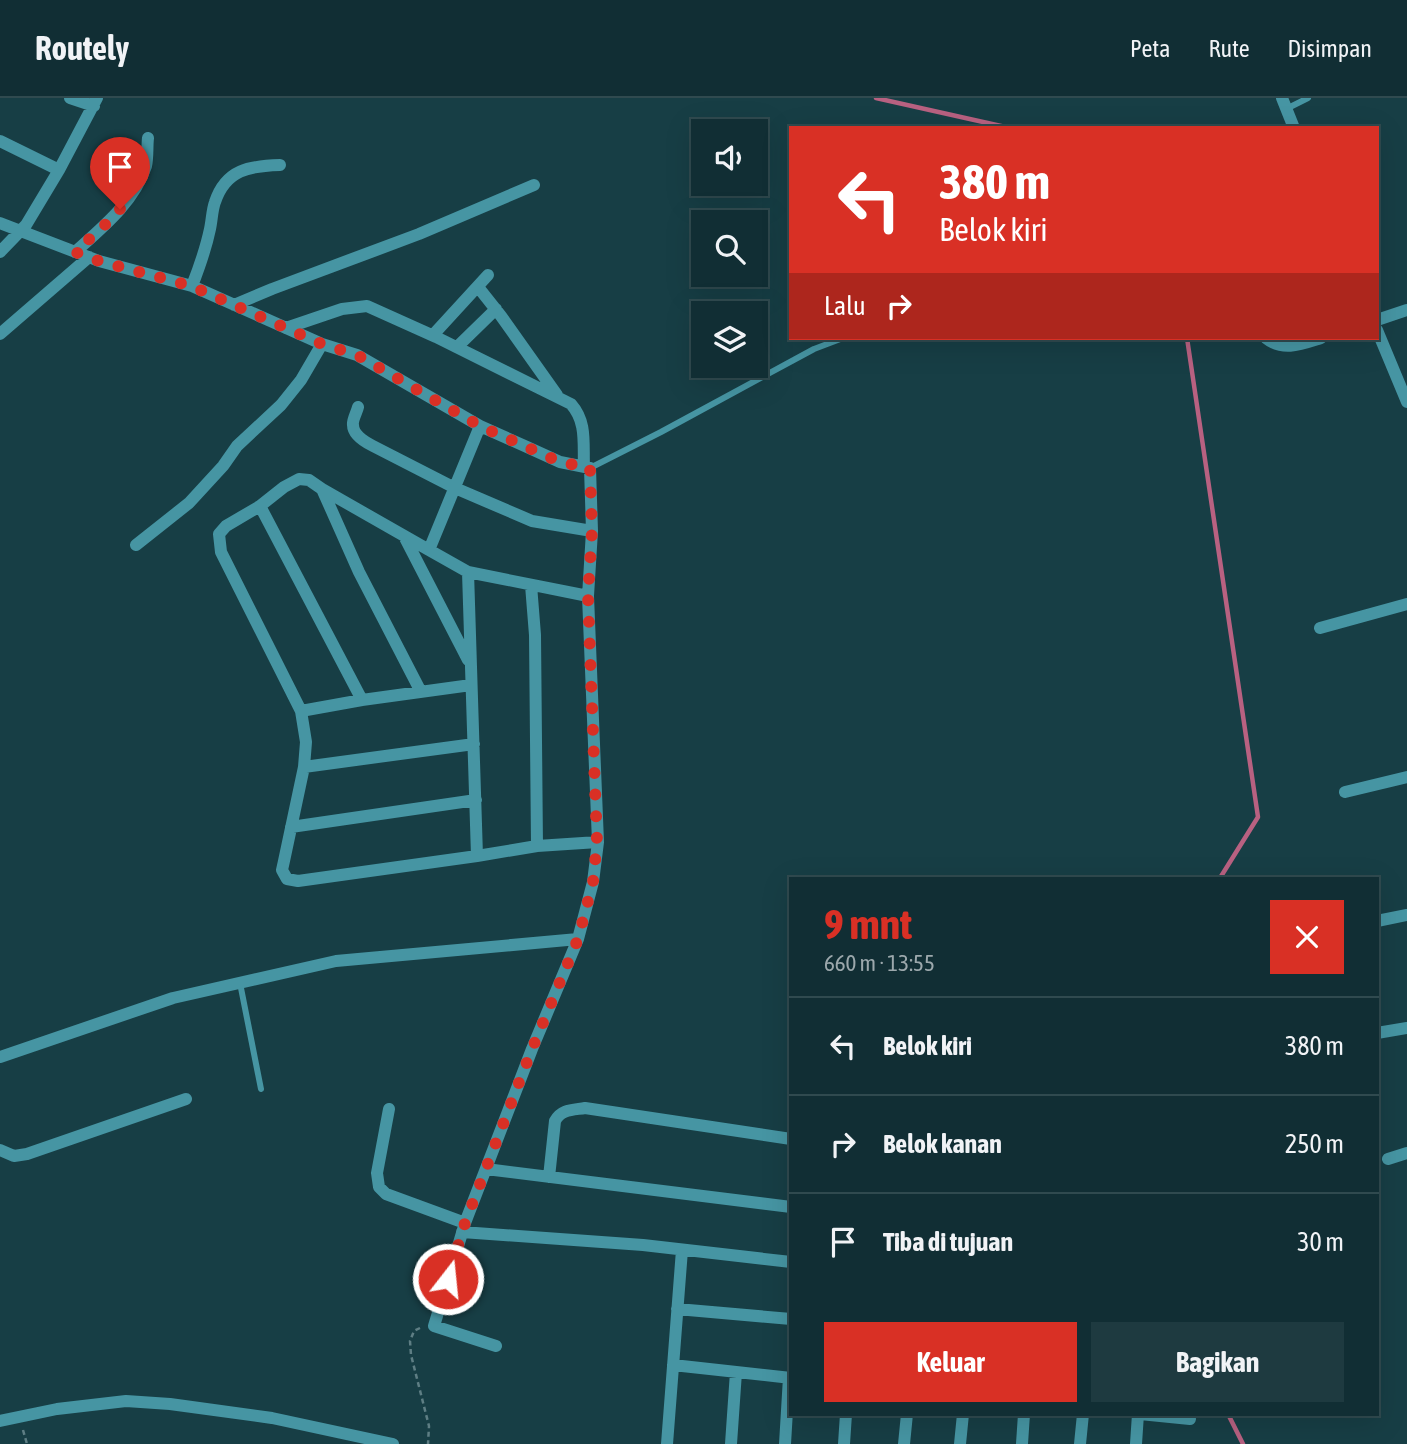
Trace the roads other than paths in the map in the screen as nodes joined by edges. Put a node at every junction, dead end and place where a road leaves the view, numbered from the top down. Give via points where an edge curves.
1 (70, 98) edge
2 (1308, 98) edge
3 (96, 102) edge
4 (1284, 103) edge
5 (1293, 126) edge
6 (148, 138) dead end
7 (0, 141) edge
8 (280, 164) dead end
9 (59, 170) junction
10 (534, 185) dead end
11 (0, 223) edge
12 (20, 231) junction
13 (0, 251) edge
14 (75, 252) junction
15 (89, 257) junction
16 (488, 275) dead end
17 (191, 286) junction
18 (478, 286) junction
19 (234, 305) junction
20 (496, 309) junction
21 (1407, 310) edge
22 (1379, 319) edge
23 (286, 328) junction
24 (0, 334) edge
25 (433, 335) junction
26 (1379, 335) edge
27 (837, 340) edge
28 (1269, 340) edge
29 (1315, 340) edge
30 (322, 344) junction
31 (457, 347) junction
32 (559, 398) junction
33 (1407, 402) edge
34 (358, 407) dead end
35 (480, 426) junction
36 (587, 467) junction
37 (455, 488) junction
38 (322, 489) junction
39 (260, 506) junction
40 (592, 531) junction
41 (404, 536) junction
42 (136, 545) dead end
43 (429, 550) junction
44 (468, 572) junction
45 (531, 585) junction
46 (588, 596) junction
47 (1407, 604) edge
48 (1320, 628) dead end
49 (470, 664) junction
50 (471, 685) junction
51 (421, 692) junction
52 (362, 700) junction
53 (301, 711) junction
54 (474, 744) junction
55 (304, 767) junction
56 (1407, 777) edge
57 (1345, 792) dead end
58 (475, 800) junction
59 (291, 827) junction
60 (597, 842) junction
61 (537, 846) junction
62 (477, 856) junction
63 (1407, 915) edge
64 (1379, 921) edge
65 (578, 939) junction
66 (240, 983) junction
67 (1407, 1028) edge
68 (1379, 1033) edge
69 (0, 1058) edge
70 (261, 1090) dead end
71 (186, 1099) dead end
72 (389, 1109) dead end
73 (789, 1139) edge
74 (0, 1150) edge
75 (1407, 1153) edge
76 (1388, 1159) dead end
77 (486, 1169) junction
78 (549, 1177) junction
79 (789, 1206) edge
80 (463, 1228) junction
81 (682, 1250) junction
82 (789, 1262) edge
83 (677, 1309) junction
84 (789, 1319) edge
85 (496, 1346) dead end
86 (673, 1366) junction
87 (736, 1372) junction
88 (789, 1378) edge
89 (789, 1391) edge
90 (846, 1416) edge
91 (907, 1416) edge
92 (963, 1416) edge
93 (1024, 1416) edge
94 (1083, 1416) edge
95 (1139, 1416) edge
96 (1159, 1416) edge
97 (1190, 1419) dead end
98 (0, 1421) edge
99 (350, 1439) edge
100 (393, 1444) edge
101 (667, 1444) edge
102 (731, 1444) edge
103 (785, 1444) edge
104 (844, 1444) edge
105 (904, 1444) edge
106 (960, 1444) edge
107 (1022, 1444) edge
108 (1080, 1444) edge
109 (1136, 1444) edge

1 - 3 street
2 - 4 lane
3 - 9 street
4 - 5 street
6 - 14 street via 146,164 131,195
7 - 9 street
8 - 17 street via 237,172 223,184
9 - 12 street
10 - 19 street
11 - 12 street
12 - 13 street
12 - 14 street
14 - 15 street
15 - 17 street
15 - 24 street
16 - 18 street
17 - 19 street
18 - 20 street
18 - 25 street
19 - 23 street
20 - 31 street
20 - 32 street
21 - 22 street
23 - 25 street via 366,306
23 - 30 street
25 - 31 street
26 - 33 street
27 - 36 lane
28 - 29 street via 1293,347
30 - 35 street via 357,355
30 - 42 street via 281,405 237,446 189,503
31 - 32 street
32 - 36 street via 578,412
34 - 37 street via 352,425 363,440
35 - 36 street via 560,462
35 - 37 street
36 - 40 street
37 - 40 street via 532,521
37 - 43 street
38 - 39 street via 299,479
38 - 41 street
38 - 51 street
39 - 52 street
39 - 53 street via 219,534 221,552
40 - 46 street
41 - 43 street
41 - 49 street
43 - 44 street
44 - 45 street
44 - 49 street
45 - 46 street
45 - 61 street
46 - 60 street
47 - 48 street
49 - 50 street
50 - 51 street
50 - 54 street
51 - 52 street
52 - 53 street
53 - 55 street
54 - 55 street
54 - 58 street
55 - 59 street
56 - 57 street
58 - 59 street
58 - 62 street
59 - 62 street via 282,870 287,879 298,881
60 - 61 street
60 - 65 street via 593,882
61 - 62 street
63 - 64 street
65 - 66 street via 336,961
65 - 77 street
66 - 69 street via 173,998
66 - 70 lane
67 - 68 street
71 - 74 street via 27,1154 14,1156
72 - 80 street via 377,1173 379,1187
73 - 78 street via 585,1108 565,1111 555,1122
75 - 76 street
77 - 78 street
77 - 80 street
78 - 79 street
80 - 81 street
80 - 85 street via 434,1326
81 - 82 street
81 - 83 street
83 - 84 street
83 - 86 street
86 - 87 street
86 - 101 street
87 - 88 street
87 - 102 street
89 - 103 street
90 - 104 street
91 - 105 street
92 - 106 street
93 - 107 street
94 - 108 street
95 - 109 street
96 - 97 street
98 - 99 street via 126,1401 272,1418
99 - 100 street

